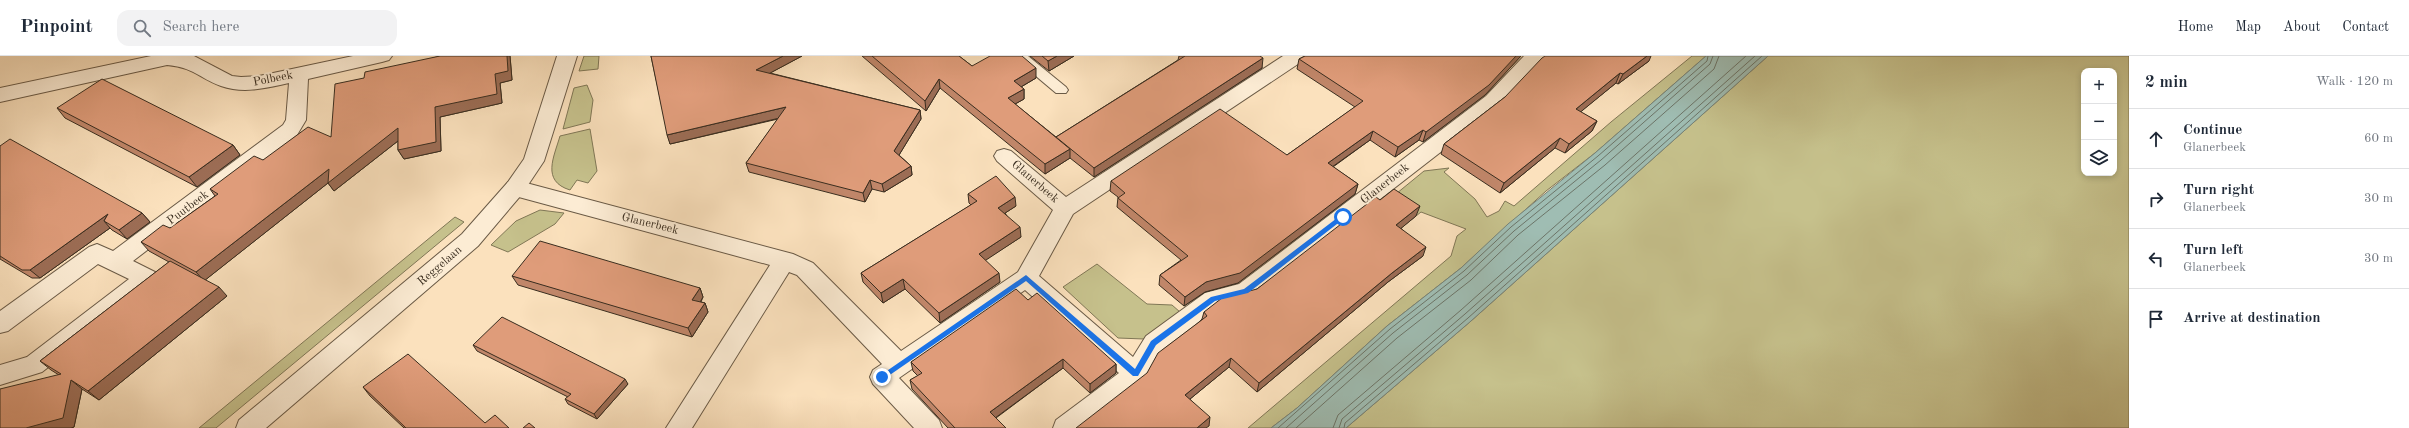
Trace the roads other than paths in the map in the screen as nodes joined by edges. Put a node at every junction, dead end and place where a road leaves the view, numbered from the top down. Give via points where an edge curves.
1 (382, 56) edge
2 (567, 56) edge
3 (1019, 56) edge
4 (1538, 56) edge
5 (167, 58) edge
6 (1285, 58) edge
7 (299, 74) junction
8 (1060, 90) dead end
9 (0, 95) edge
10 (1004, 156) dead end
11 (516, 188) junction
12 (1065, 208) junction
13 (785, 260) junction
14 (116, 262) junction
15 (1026, 278) junction
16 (0, 324) edge
17 (899, 365) junction
18 (1136, 374) junction
19 (0, 375) edge
20 (248, 428) edge
21 (678, 428) edge
22 (930, 428) edge
23 (1065, 428) edge

1 - 7 street, Polbeek
2 - 11 street, Reggelaan via 534,161
3 - 8 lane
4 - 18 street, Glanerbeek via 1492,101 1246,291 1213,299 1154,343
5 - 7 street, Polbeek via 186,60 228,81 241,84 259,83
5 - 9 street, Polbeek
6 - 12 street, Glanerbeek
7 - 14 street, Puutbeek via 296,120 290,130
10 - 12 street, Glanerbeek
11 - 13 street, Glanerbeek
11 - 20 street, Reggelaan via 470,240
12 - 15 street, Glanerbeek
13 - 17 street, Glanerbeek via 805,269
13 - 21 street
14 - 16 street via 97,253
14 - 19 street via 147,278 34,365
15 - 17 street, Glanerbeek
15 - 18 street
17 - 22 street, Glanerbeek via 882,377
18 - 23 street, Glanerbeek

